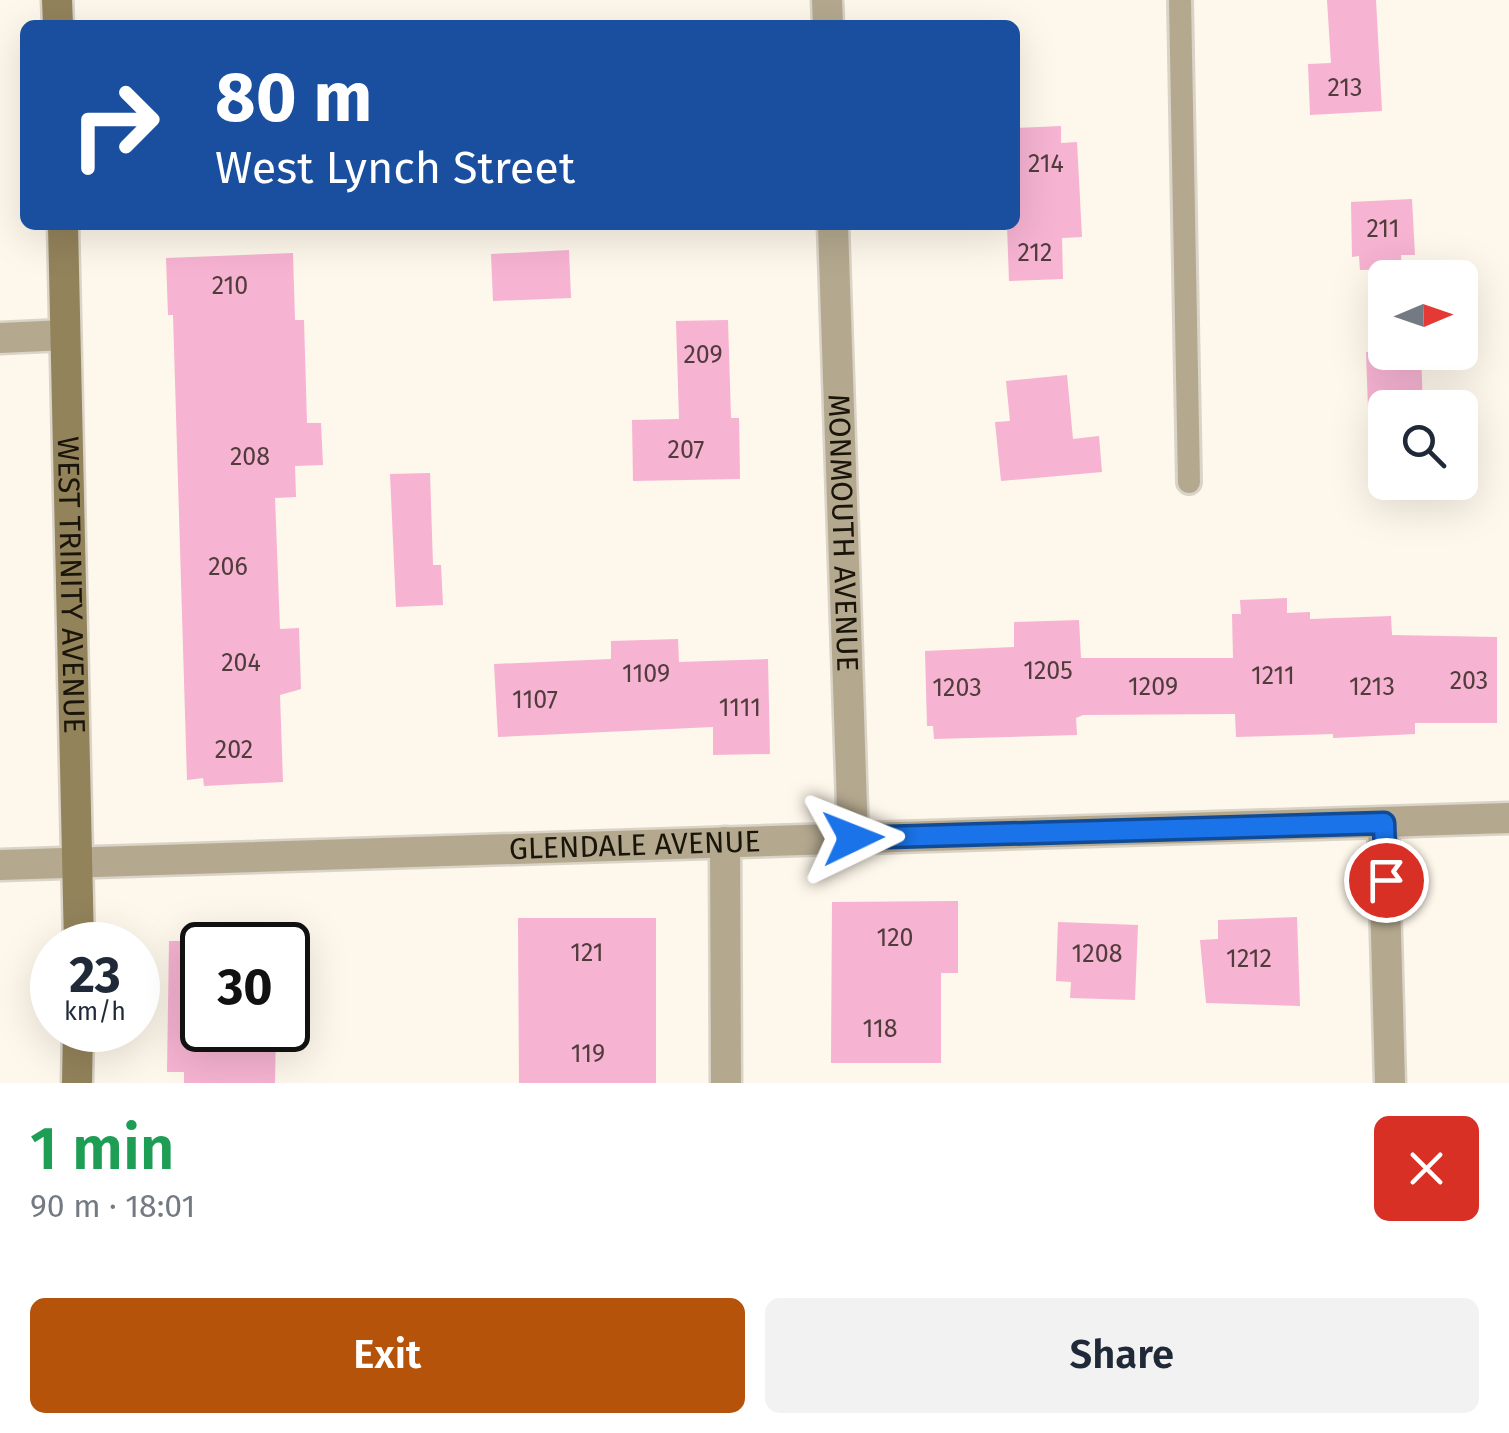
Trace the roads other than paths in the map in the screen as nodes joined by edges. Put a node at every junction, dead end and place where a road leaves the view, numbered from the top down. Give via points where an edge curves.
1 (1180, 0) edge
2 (63, 230) edge
3 (833, 230) edge
4 (65, 335) junction
5 (0, 338) edge
6 (1189, 482) dead end
7 (1509, 818) edge
8 (1384, 823) junction
9 (853, 838) junction
10 (725, 842) junction
11 (76, 863) junction
12 (0, 865) edge
13 (78, 922) edge
14 (78, 1052) edge
15 (77, 1083) edge
16 (726, 1083) edge
17 (1390, 1083) edge

1 - 6 lane
2 - 4 street, WEST TRINITY AVENUE
3 - 9 street, MONMOUTH AVENUE
4 - 5 street
4 - 11 street, WEST TRINITY AVENUE
7 - 8 street, GLENDALE AVENUE
8 - 9 street, GLENDALE AVENUE
8 - 17 street
9 - 10 street, GLENDALE AVENUE
10 - 11 street, GLENDALE AVENUE
10 - 16 street
11 - 12 street, GLENDALE AVENUE
11 - 13 street, WEST TRINITY AVENUE
14 - 15 street

